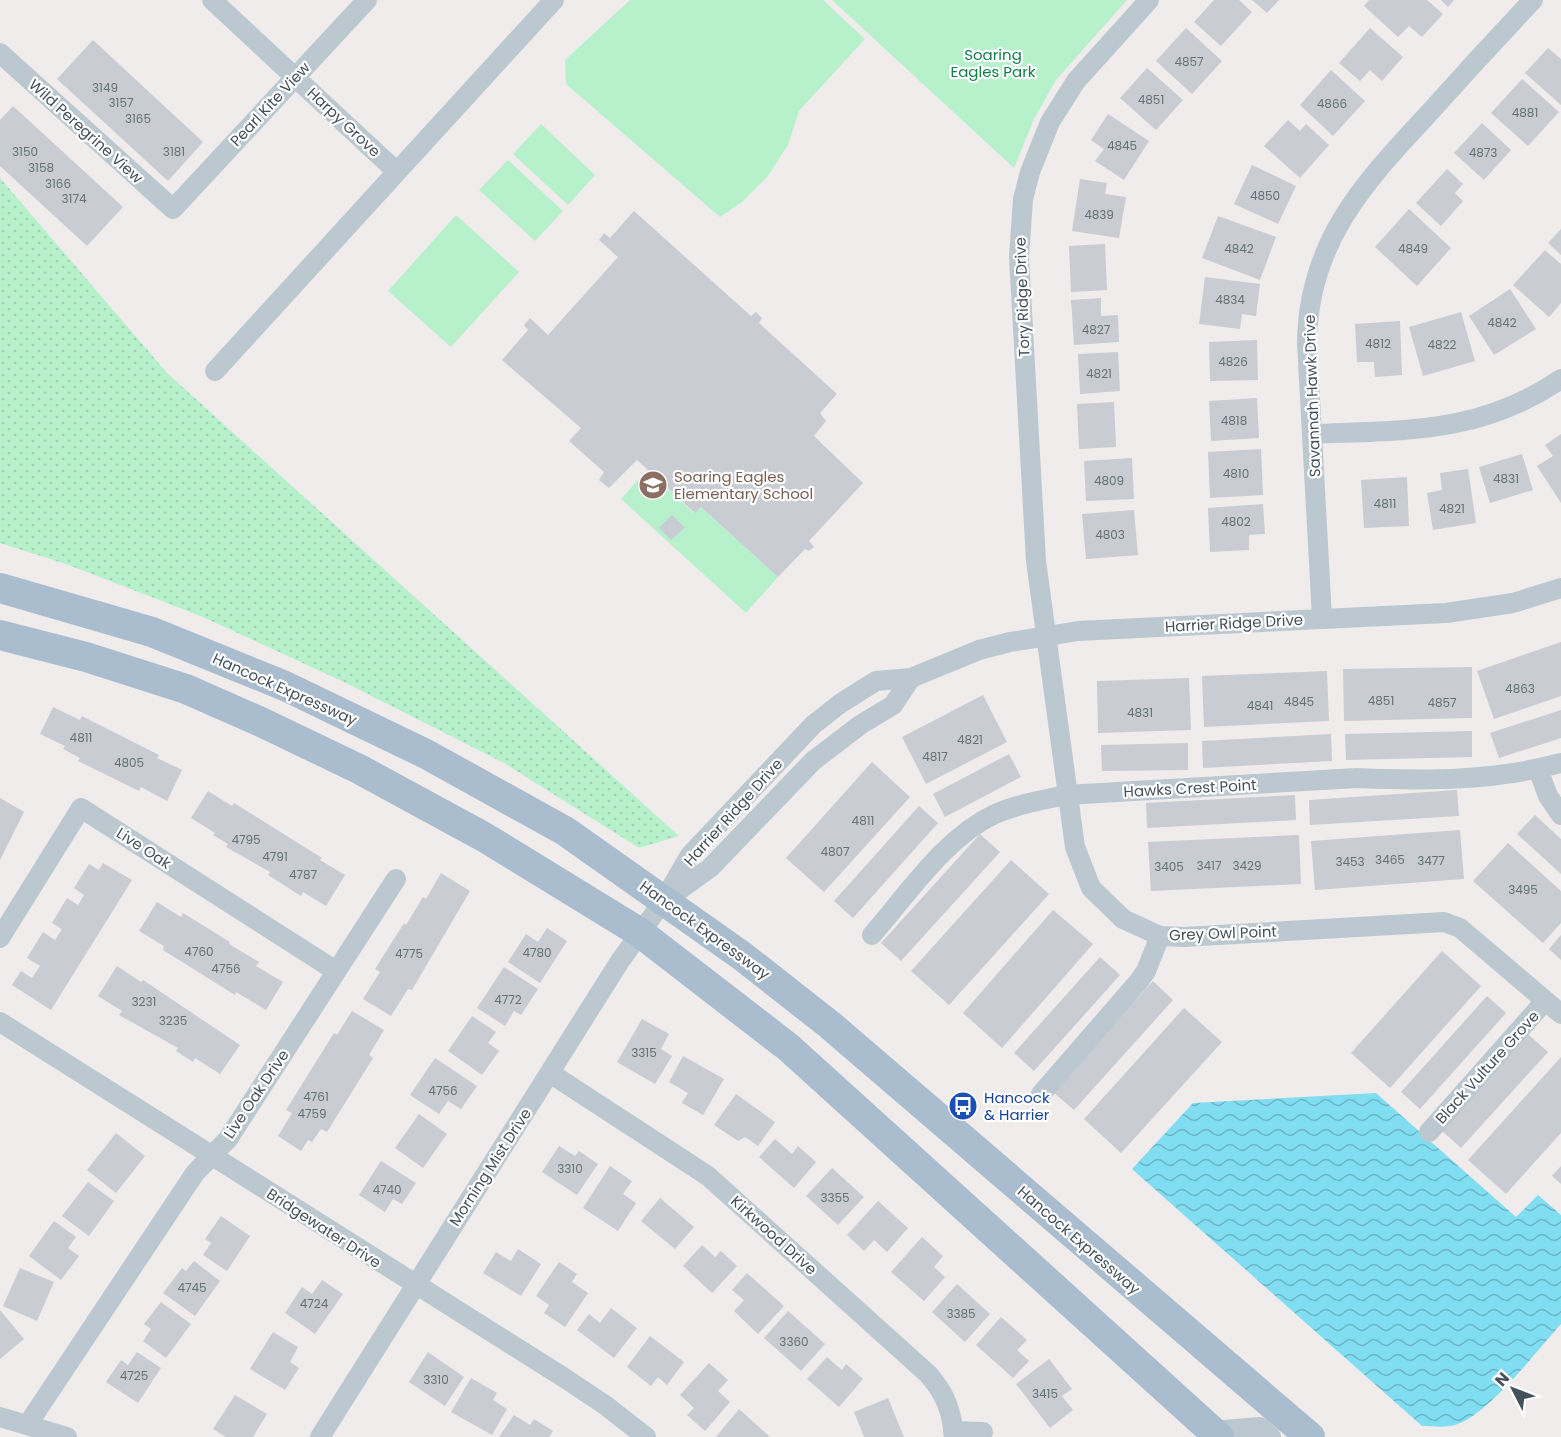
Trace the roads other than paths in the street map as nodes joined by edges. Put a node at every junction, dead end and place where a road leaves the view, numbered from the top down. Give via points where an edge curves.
1 (212, 0) edge
2 (367, 0) edge
3 (554, 0) edge
4 (1149, 0) edge
5 (1533, 0) edge
6 (0, 53) edge
7 (296, 77) junction
8 (396, 171) junction
9 (173, 208) joint
10 (214, 371) dead end
11 (1561, 379) edge
12 (1313, 434) junction
13 (0, 588) edge
14 (1561, 588) edge
15 (1322, 618) junction
16 (0, 635) edge
17 (1044, 635) junction
18 (911, 678) junction
19 (1561, 763) edge
20 (1538, 769) junction
21 (1066, 795) junction
22 (1561, 815) edge
23 (396, 879) dead end
24 (664, 900) junction
25 (639, 933) junction
26 (872, 935) dead end
27 (1160, 936) junction
28 (0, 938) edge
29 (336, 971) junction
30 (1545, 1001) junction
31 (1561, 1014) edge
32 (0, 1022) edge
33 (550, 1073) junction
34 (1041, 1094) dead end
35 (1429, 1132) dead end
36 (209, 1156) junction
37 (414, 1285) junction
38 (0, 1417) edge
39 (28, 1424) junction
40 (983, 1432) dead end
41 (954, 1434) edge
42 (1216, 1434) edge
43 (68, 1437) edge
44 (320, 1437) edge
45 (646, 1437) edge
46 (1271, 1437) edge
47 (1310, 1437) edge

1 - 7 street, Harpy Grove
2 - 7 street, Pearl Kite View
3 - 8 street
4 - 17 street, Tory Ridge Drive via 1061,101 1040,143 1023,199 1019,257 1036,561
5 - 12 street, Savannah Hawk Drive via 1378,168 1334,232 1312,286 1308,315
6 - 9 street, Wild Peregrine View
7 - 8 street, Harpy Grove
7 - 9 street, Pearl Kite View
8 - 10 street
11 - 12 street via 1516,406 1464,423
12 - 15 street, Savannah Hawk Drive
13 - 24 main road, Hancock Expressway via 152,632 285,686 510,798
14 - 15 street, Harrier Ridge Drive via 1482,609
15 - 17 street, Harrier Ridge Drive
16 - 25 main road via 186,689 261,722 359,769 484,837
17 - 18 street, Harrier Ridge Drive via 979,651
17 - 21 street, Grey Owl Point
18 - 24 street, Harrier Ridge Drive via 894,705 813,761 710,868
18 - 24 street, Harrier Ridge Drive via 876,681 813,725 690,855
19 - 20 street, Hawks Crest Point
20 - 21 street, Hawks Crest Point via 1485,777 1357,778
20 - 22 street via 1548,796
21 - 26 street, Hawks Crest Point via 996,814 974,826 943,853
21 - 27 street, Grey Owl Point via 1075,847 1091,888 1123,919
23 - 29 street, Live Oak Drive
24 - 25 street, Morning Mist Drive
24 - 47 main road, Hancock Expressway via 830,1025
25 - 33 street, Morning Mist Drive
25 - 42 main road via 788,1047
27 - 30 street, Grey Owl Point via 1444,922 1460,928
27 - 34 street via 1139,981
28 - 29 street, Live Oak via 81,808
29 - 36 street, Live Oak Drive via 228,1139
30 - 31 street, Grey Owl Point
30 - 35 street, Black Vulture Grove
32 - 36 street, Bridgewater Drive
33 - 37 street, Morning Mist Drive
33 - 41 street, Kirkwood Drive via 678,1155 736,1200 928,1374 951,1409
36 - 37 street, Bridgewater Drive
36 - 39 street, Live Oak Drive
37 - 44 street, Morning Mist Drive
37 - 45 street, Bridgewater Drive via 605,1405
38 - 39 street
39 - 43 street
40 - 41 street
42 - 46 street via 1260,1427

